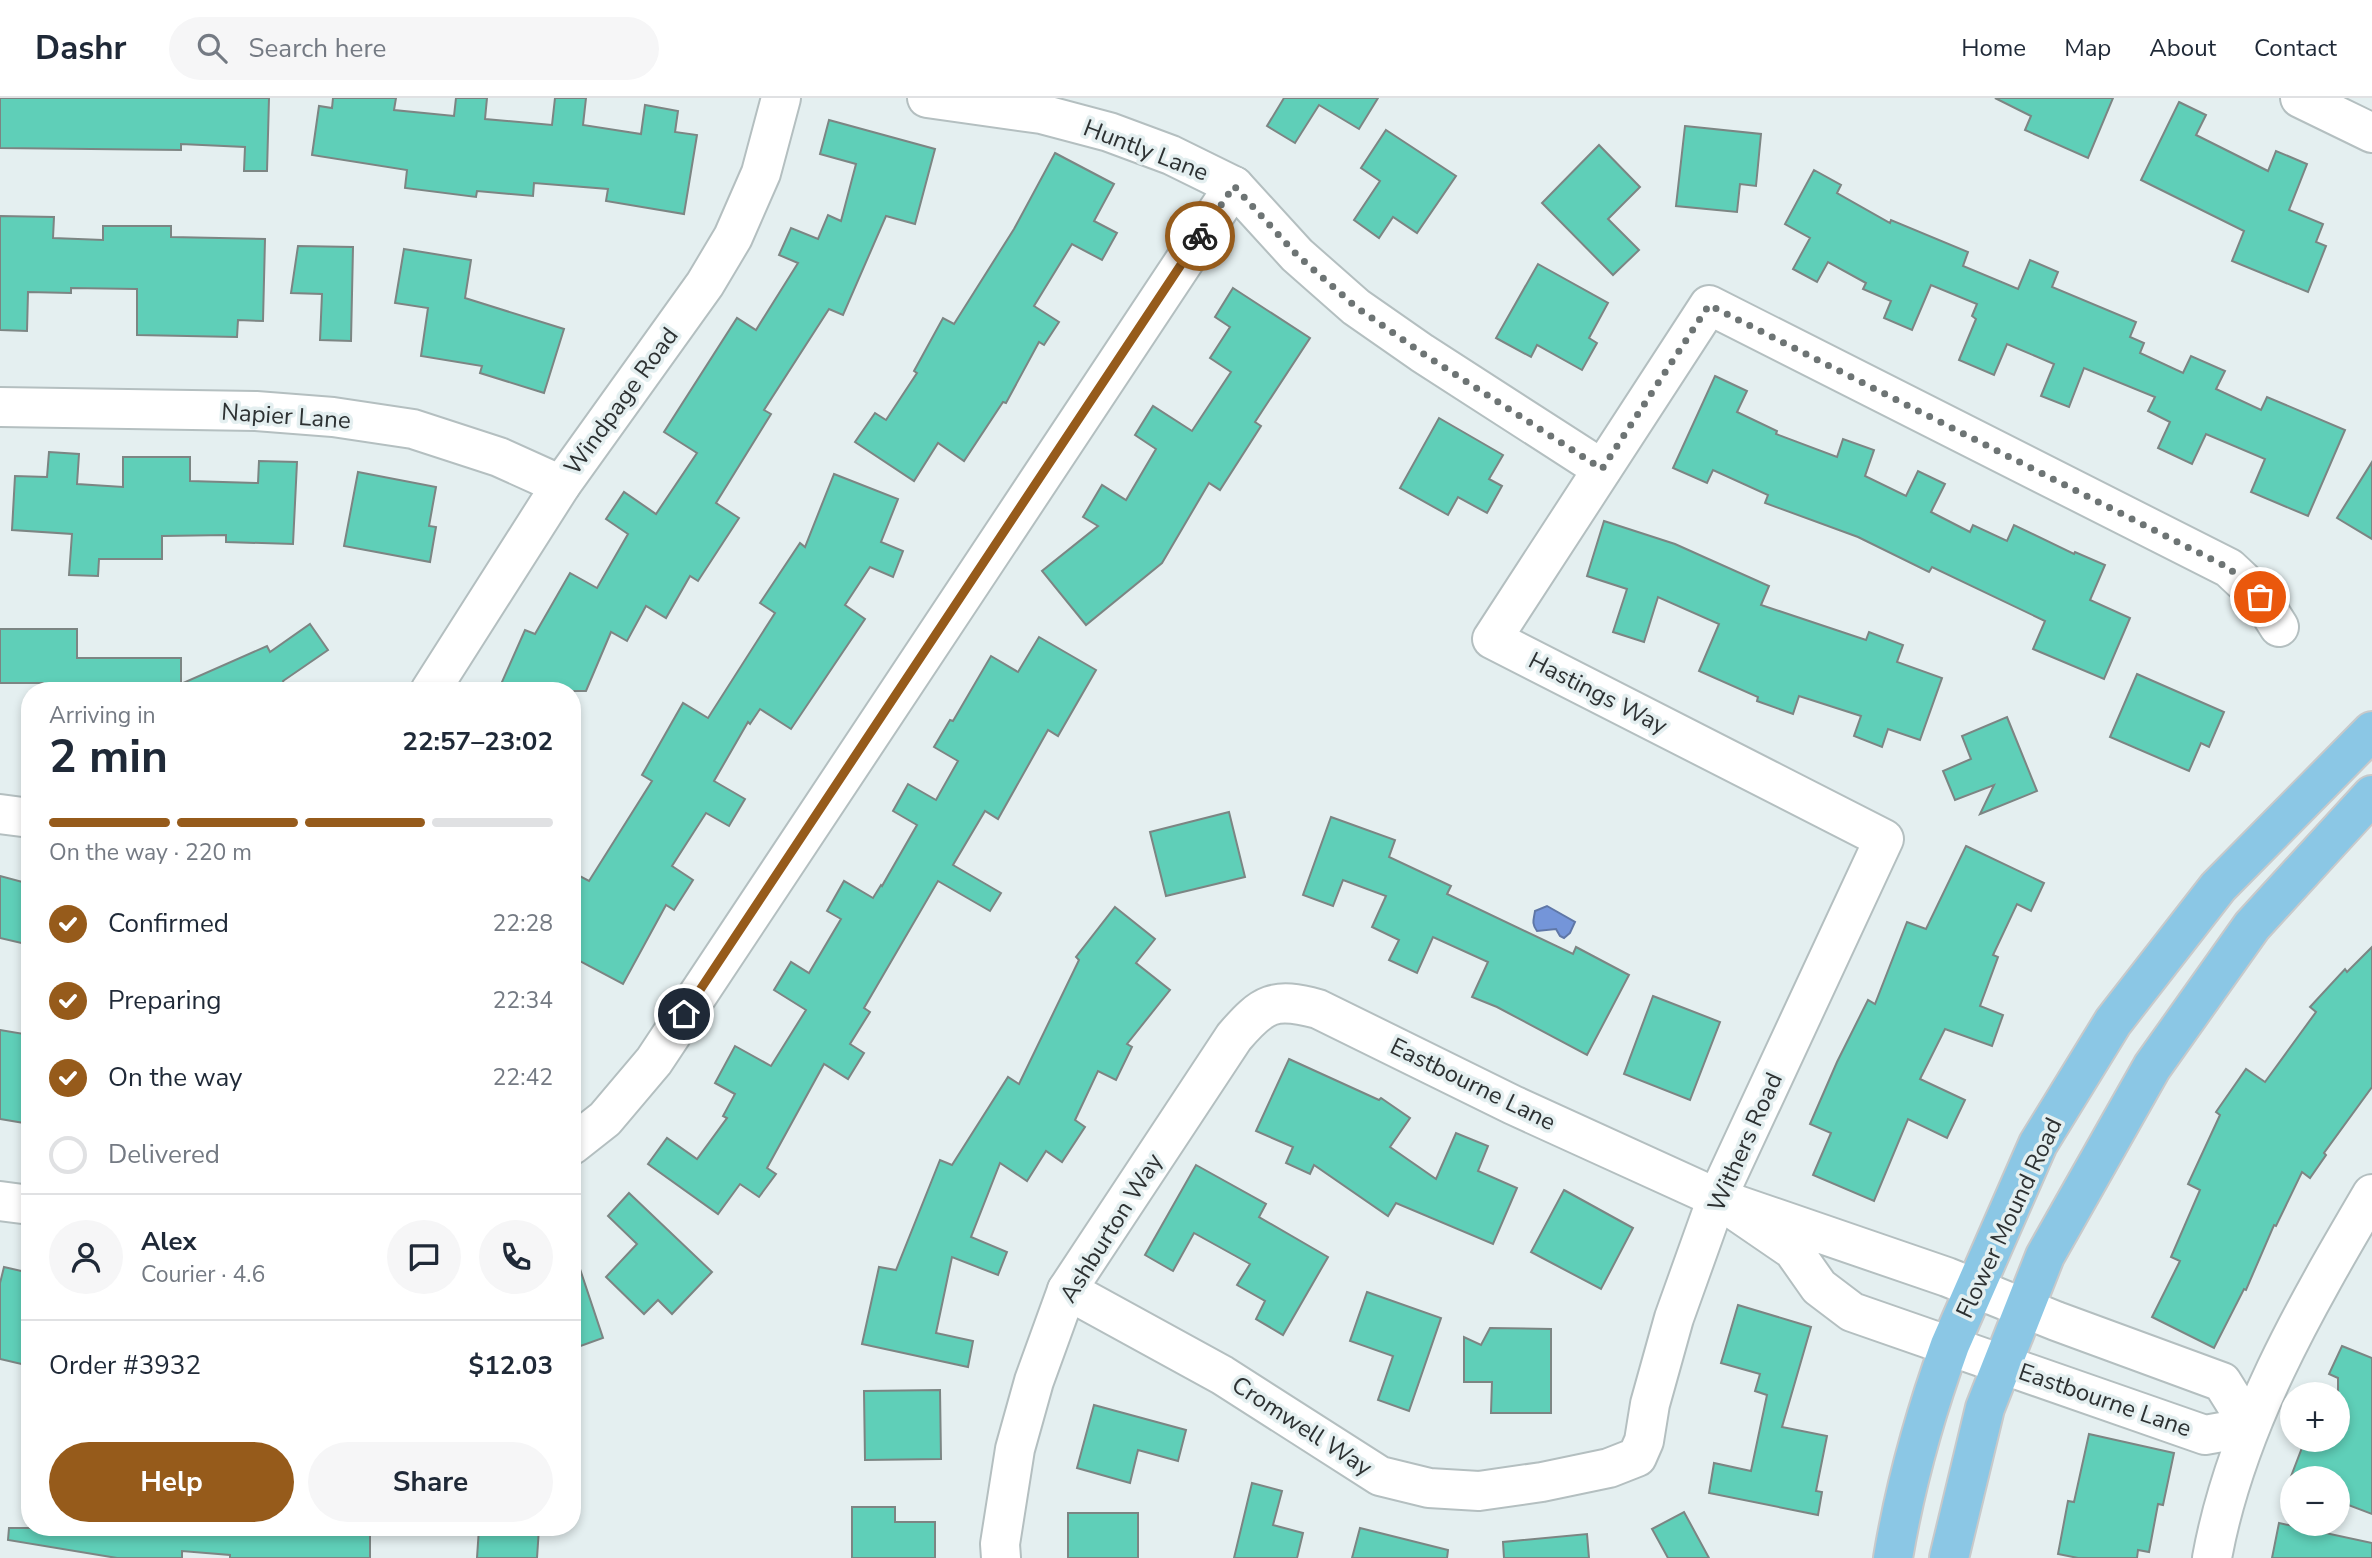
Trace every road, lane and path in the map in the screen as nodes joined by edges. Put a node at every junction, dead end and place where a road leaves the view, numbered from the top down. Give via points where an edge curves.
1 (781, 98) edge
2 (927, 98) edge
3 (2300, 98) edge
4 (2372, 133) edge
5 (1234, 186) junction
6 (0, 407) edge
7 (1602, 469) junction
8 (561, 485) junction
9 (2279, 627) dead end
10 (436, 682) edge
11 (2372, 731) edge
12 (2372, 795) edge
13 (0, 814) edge
14 (21, 817) edge
15 (1884, 839) joint
16 (1234, 1037) joint
17 (581, 1138) edge
18 (2372, 1194) edge
19 (1717, 1198) junction
20 (0, 1201) edge
21 (21, 1204) edge
22 (1975, 1289) junction
23 (1067, 1290) junction
24 (2025, 1309) junction
25 (1950, 1345) junction
26 (2001, 1364) junction
27 (2250, 1427) junction
28 (1637, 1457) joint
29 (1001, 1558) edge
30 (1893, 1558) edge
31 (1949, 1558) edge
32 (2212, 1558) edge

1 - 8 street, Windpage Road via 761,173 733,237 705,284
2 - 5 street, Huntly Lane via 1041,114 1109,132
3 - 4 street
5 - 7 street, Huntly Lane via 1297,255 1356,307
5 - 17 street via 654,1061 605,1119
6 - 8 street, Napier Lane via 256,411 333,417 413,429 499,457
7 - 9 street via 1709,305 2229,568 2260,597
7 - 15 street, Hastings Way via 1492,639
8 - 10 street, Windpage Road
11 - 22 main road, Flower Mound Road via 2218,887 2113,1022 2038,1143
12 - 24 main road, Flower Mound Road via 2252,926 2152,1067 2045,1256
13 - 14 street
15 - 19 street, Withers Road
16 - 19 street, Eastbourne Lane via 1253,1015 1275,1003 1318,1009
16 - 23 street, Ashburton Way
18 - 27 street via 2307,1304
19 - 22 street, Eastbourne Lane
19 - 25 street, Eastbourne Lane via 1793,1250 1819,1287 1852,1312
19 - 28 street, Withers Road via 1674,1318
20 - 21 street
22 - 24 street, Eastbourne Lane
22 - 25 main road, Flower Mound Road
23 - 28 street, Cromwell Way via 1222,1375 1380,1476 1429,1488 1479,1491 1609,1468
23 - 29 street, Ashburton Way via 1015,1449
24 - 26 main road, Flower Mound Road
24 - 27 street, Eastbourne Lane via 2222,1382
25 - 26 street, Eastbourne Lane
25 - 30 main road, Flower Mound Road via 1927,1409
26 - 27 street, Eastbourne Lane via 2205,1435
26 - 31 main road, Flower Mound Road via 1985,1408
27 - 32 street via 2219,1518

